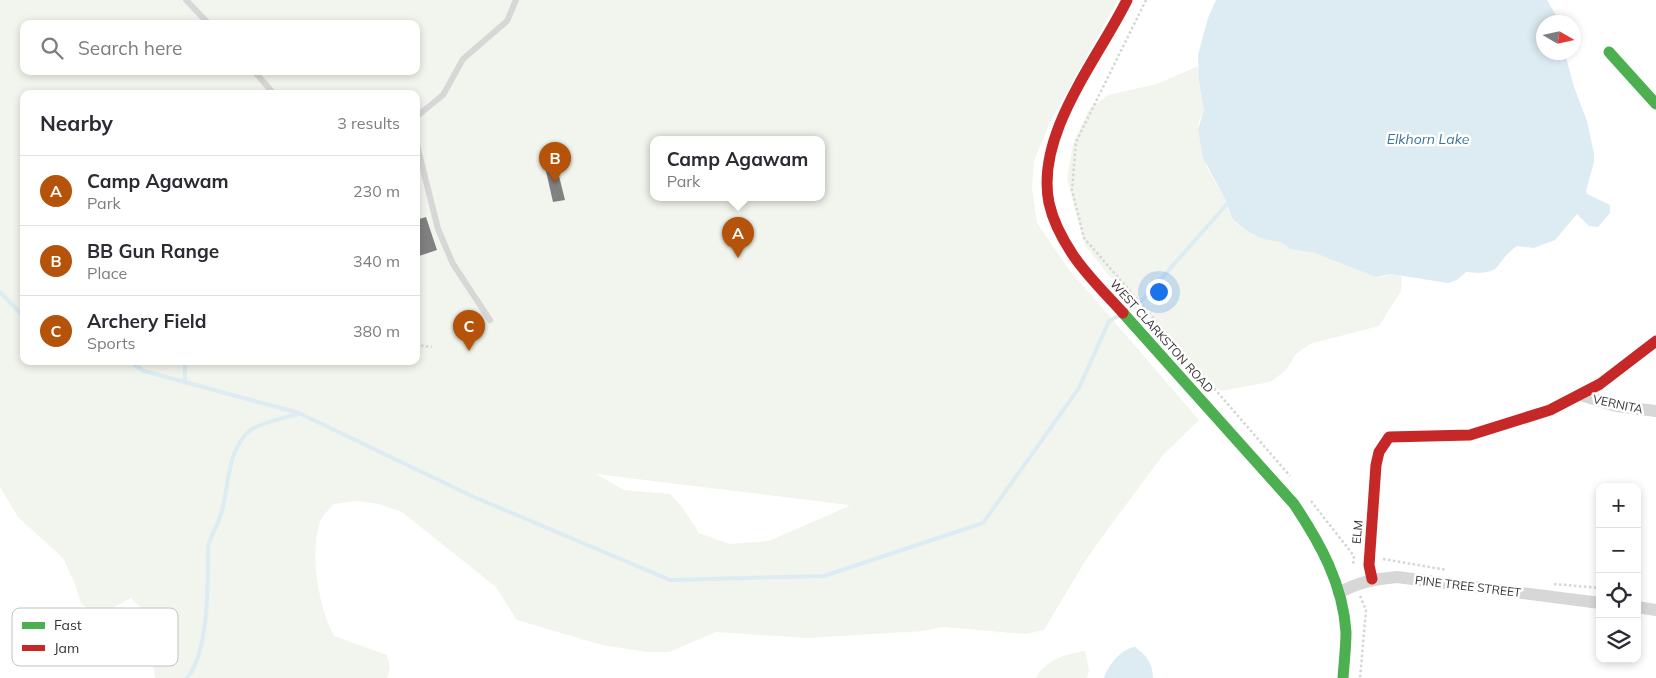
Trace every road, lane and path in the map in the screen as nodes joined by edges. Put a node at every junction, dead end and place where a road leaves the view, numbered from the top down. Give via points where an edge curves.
1 (186, 0) edge
2 (516, 0) edge
3 (1127, 0) edge
4 (1146, 0) edge
5 (204, 20) edge
6 (1609, 52) dead end
7 (257, 75) edge
8 (271, 90) edge
9 (1656, 104) edge
10 (420, 114) edge
11 (420, 157) edge
12 (490, 320) dead end
13 (1656, 341) edge
14 (420, 346) edge
15 (432, 347) dead end
16 (1581, 395) junction
17 (1656, 411) edge
18 (1248, 426) dead end
19 (1354, 556) dead end
20 (1369, 557) junction
21 (1449, 570) dead end
22 (1372, 579) junction
23 (1548, 583) dead end
24 (1596, 588) edge
25 (1339, 593) junction
26 (1596, 602) edge
27 (1641, 608) edge
28 (1656, 610) edge
29 (1343, 678) edge

1 - 5 lane
2 - 10 lane via 507,21 463,59 443,95
3 - 25 main road, WEST CLARKSTON ROAD via 1065,115 1049,156 1049,203 1064,241 1077,261 1294,504 1312,529 1331,566
4 - 18 path via 1076,142 1072,190 1084,238
6 - 9 main road
7 - 8 lane
11 - 12 lane via 438,229 453,264
13 - 16 main road
14 - 15 path
16 - 17 street, VERNITA via 1616,406
16 - 20 main road, ELM via 1550,410 1470,435 1390,437 1379,452
19 - 20 path
20 - 21 path
20 - 22 main road, ELM
22 - 25 street, PINE TREE STREET
22 - 26 street, PINE TREE STREET via 1397,577
23 - 24 path
25 - 29 main road, WEST CLARKSTON ROAD via 1345,624
27 - 28 street

